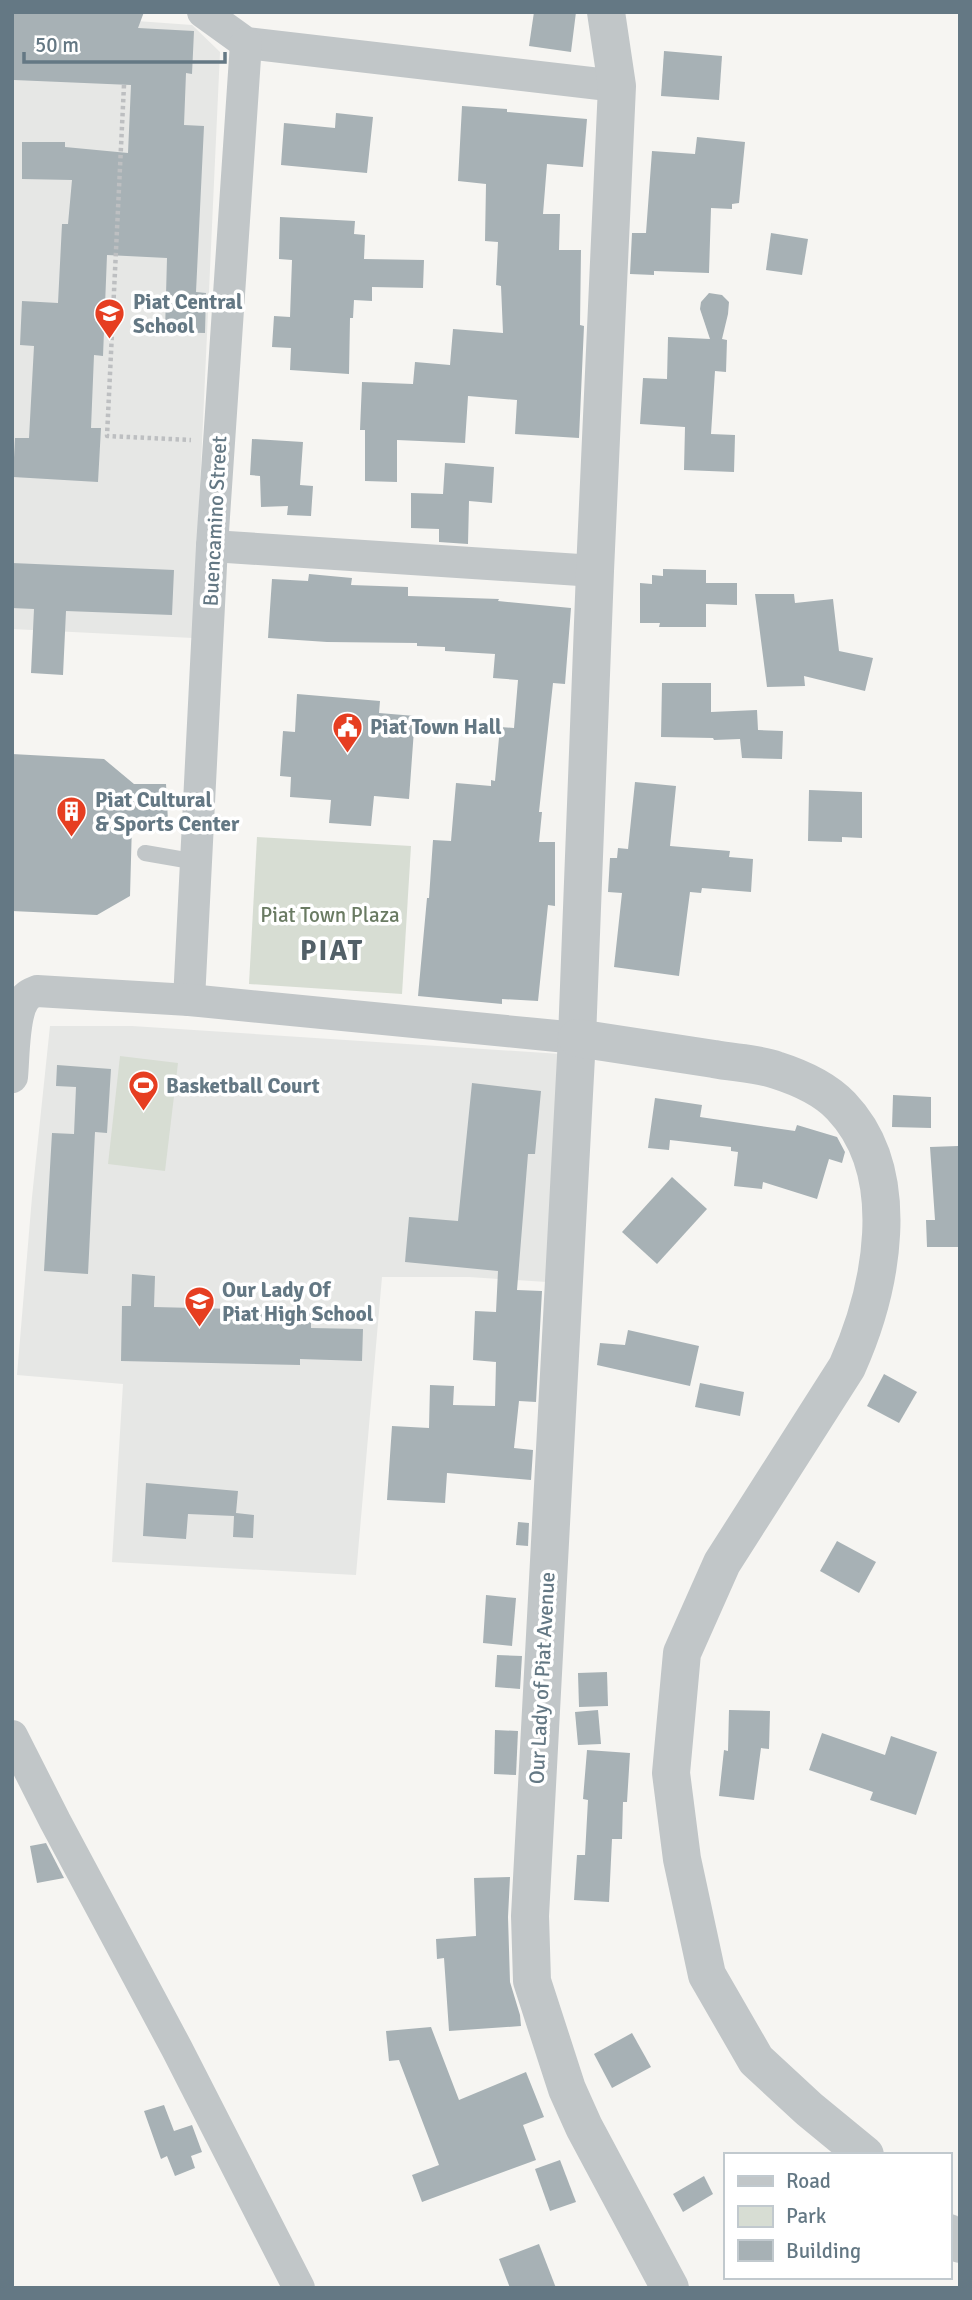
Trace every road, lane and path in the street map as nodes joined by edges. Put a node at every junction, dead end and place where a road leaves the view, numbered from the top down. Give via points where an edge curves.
1 (203, 12) edge
2 (606, 12) edge
3 (246, 43) junction
4 (124, 85) dead end
5 (617, 86) junction
6 (220, 441) junction
7 (212, 546) junction
8 (595, 570) junction
9 (145, 853) dead end
10 (197, 862) junction
11 (189, 1000) junction
12 (577, 1038) junction
13 (12, 1077) edge
14 (12, 1736) edge
15 (863, 2153) edge
16 (299, 2288) edge
17 (670, 2288) edge

1 - 3 street
2 - 5 street, Our Lady of Piat Avenue
3 - 5 street
3 - 6 street, Buencamino Street
4 - 6 path via 107,436
5 - 8 street, Our Lady of Piat Avenue
6 - 7 street, Buencamino Street
7 - 8 street
7 - 10 street, Buencamino Street
8 - 12 street, Our Lady of Piat Avenue
9 - 10 lane
10 - 11 street, Buencamino Street
11 - 12 street
11 - 13 street via 37,990 23,1001 19,1014
12 - 15 street via 774,1069 809,1083 840,1105 872,1158 882,1233 860,1337 847,1367 722,1563 682,1653 671,1773 682,1859 707,1975 756,2060
12 - 17 street, Our Lady of Piat Avenue via 534,1814 532,1981 584,2127
14 - 16 street

